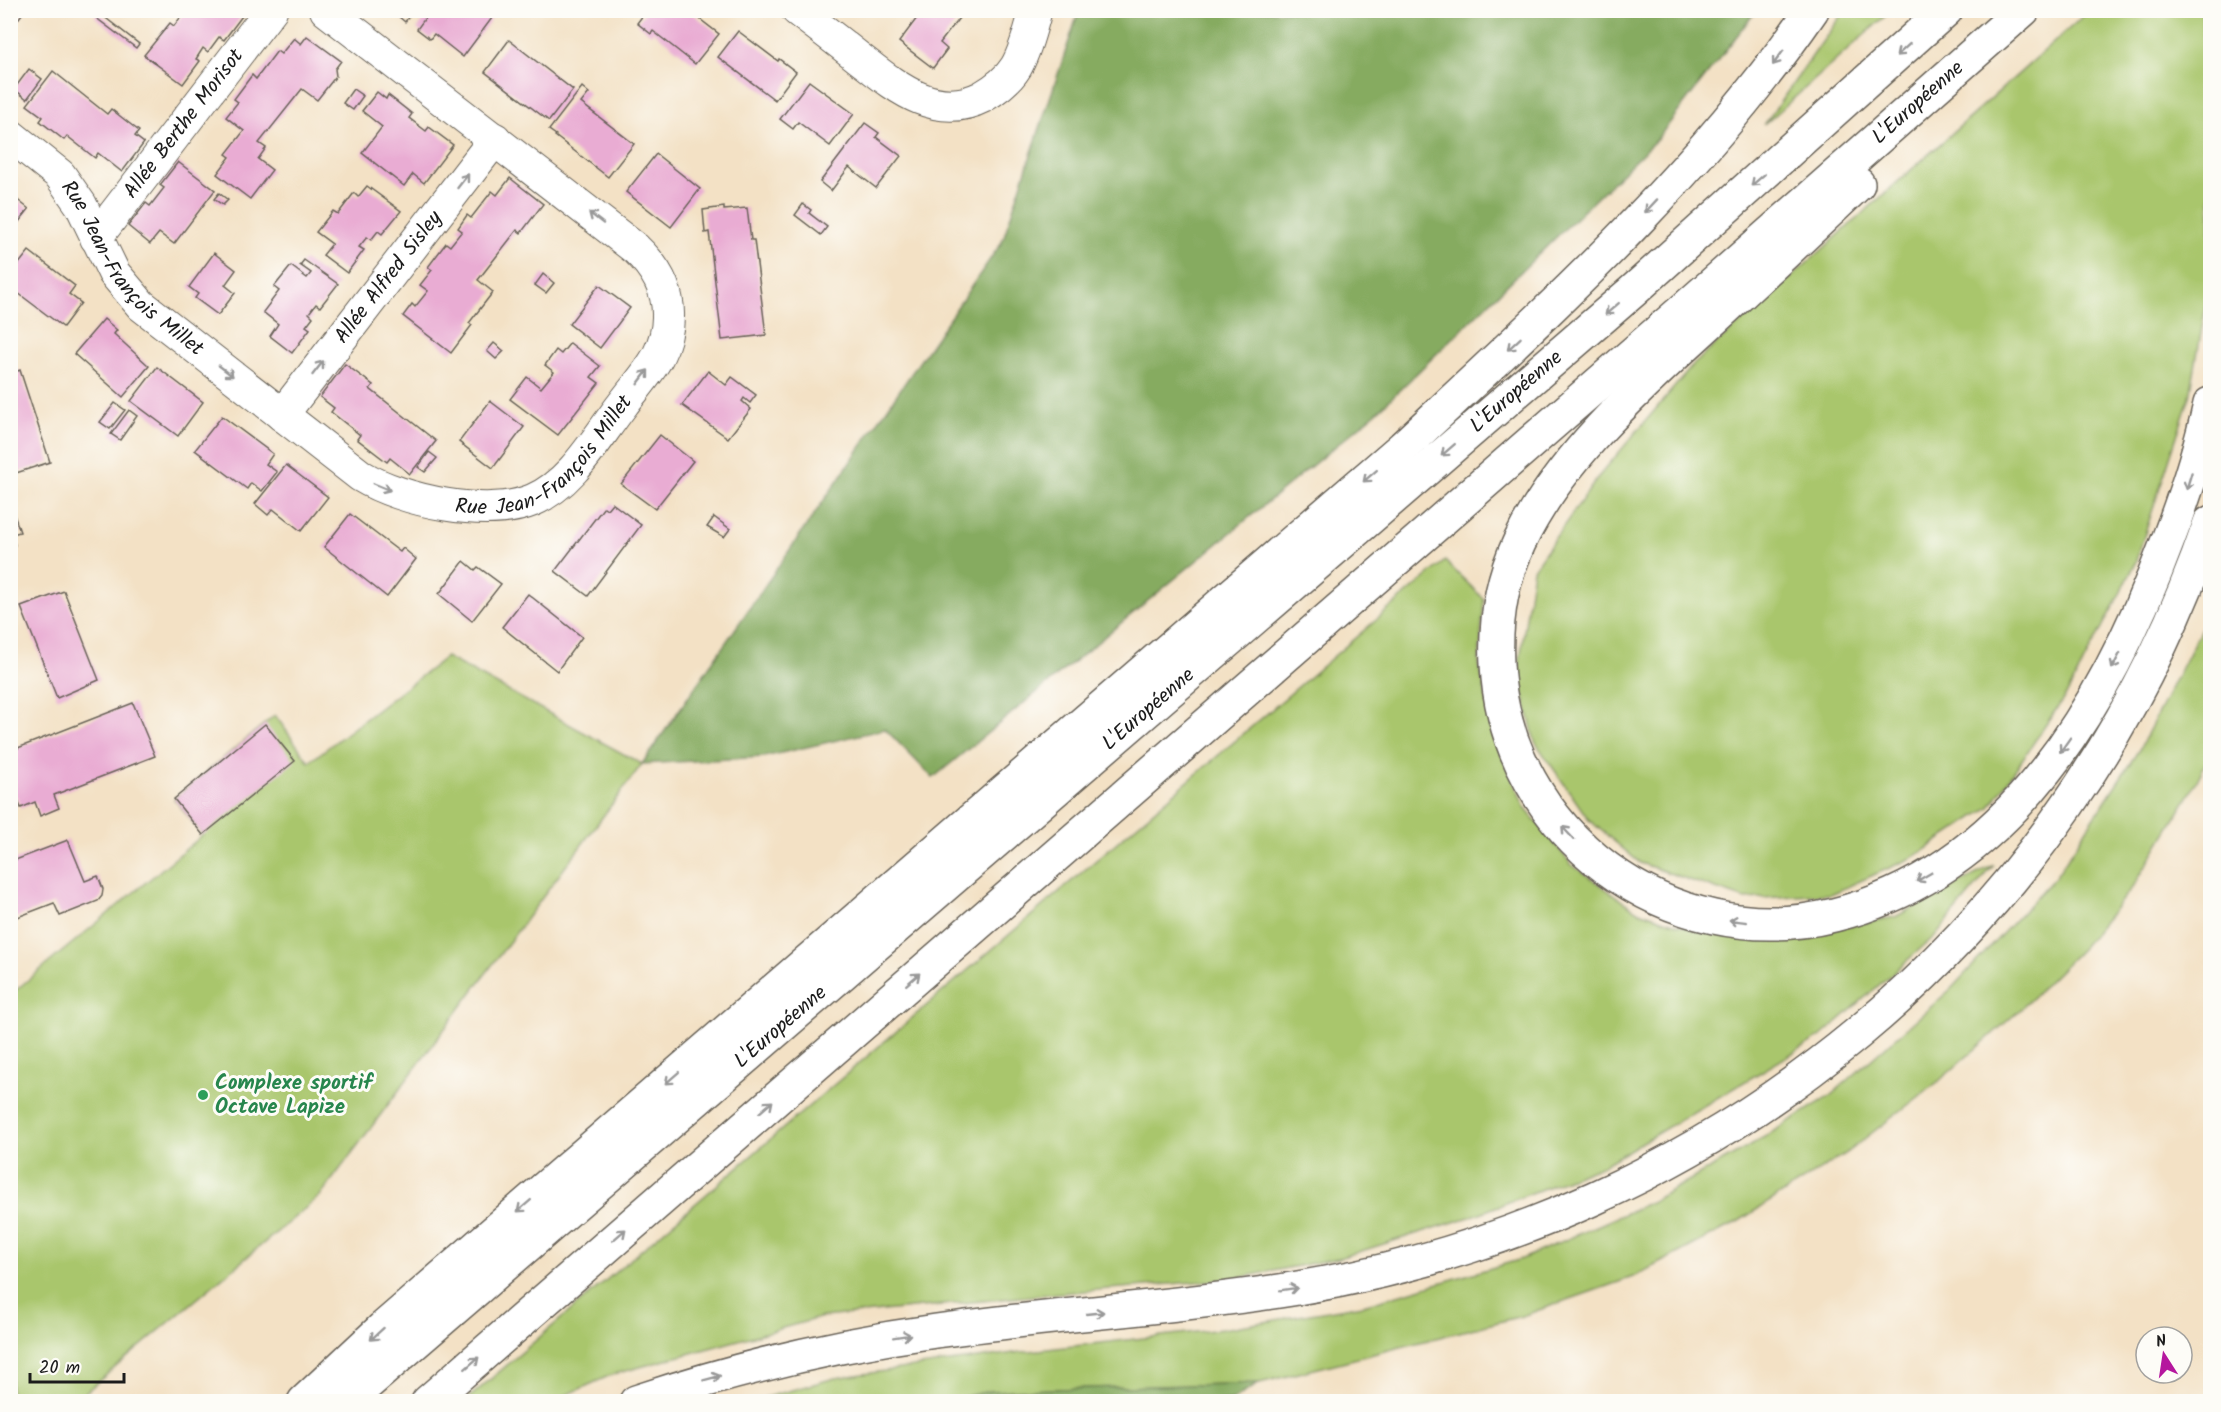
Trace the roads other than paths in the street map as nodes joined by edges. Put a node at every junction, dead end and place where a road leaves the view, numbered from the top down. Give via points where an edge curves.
1 (271, 10) edge
2 (326, 10) edge
3 (797, 10) edge
4 (1036, 10) edge
5 (1812, 10) edge
6 (1947, 10) edge
7 (2023, 10) edge
8 (2035, 10) edge
9 (10, 135) edge
10 (495, 139) junction
11 (96, 238) junction
12 (2211, 404) edge
13 (282, 415) junction
14 (2211, 523) edge
15 (304, 1401) edge
16 (346, 1401) edge
17 (428, 1401) edge
18 (636, 1401) edge

1 - 11 street, Allée Berthe Morisot
2 - 10 street, Rue Jean-François Millet
3 - 4 street via 906,93 933,104 962,104 990,93 1010,75 1023,52
5 -> 15 highway via 1766,75 1678,178 1540,319 1410,441 383,1328
6 -> 16 highway, L'Européenne via 1633,291
17 -> 7 highway, L'Européenne
12 -> 8 highway via 2186,492 2148,595 2097,696 2056,757 2014,807 1965,850 1926,876 1868,904 1815,919 1750,922 1708,916 1645,894 1598,863 1565,831 1533,785 1504,714 1496,644 1506,579 1520,541 1539,508 1637,391 1807,233
9 - 11 street, Rue Jean-François Millet via 60,175 81,205
13 -> 10 street, Allée Alfred Sisley
13 -> 10 street, Rue Jean-François Millet via 372,483 414,498 458,506 519,505 546,493 578,463 658,356 669,317 664,290 652,267 636,249
11 -> 13 street, Rue Jean-François Millet via 114,273 141,305
18 -> 14 highway via 744,1368 871,1341 1274,1292 1402,1266 1503,1236 1564,1212 1698,1146 1751,1114 1866,1027 1955,944 2014,876 2079,788 2131,704 2170,624

